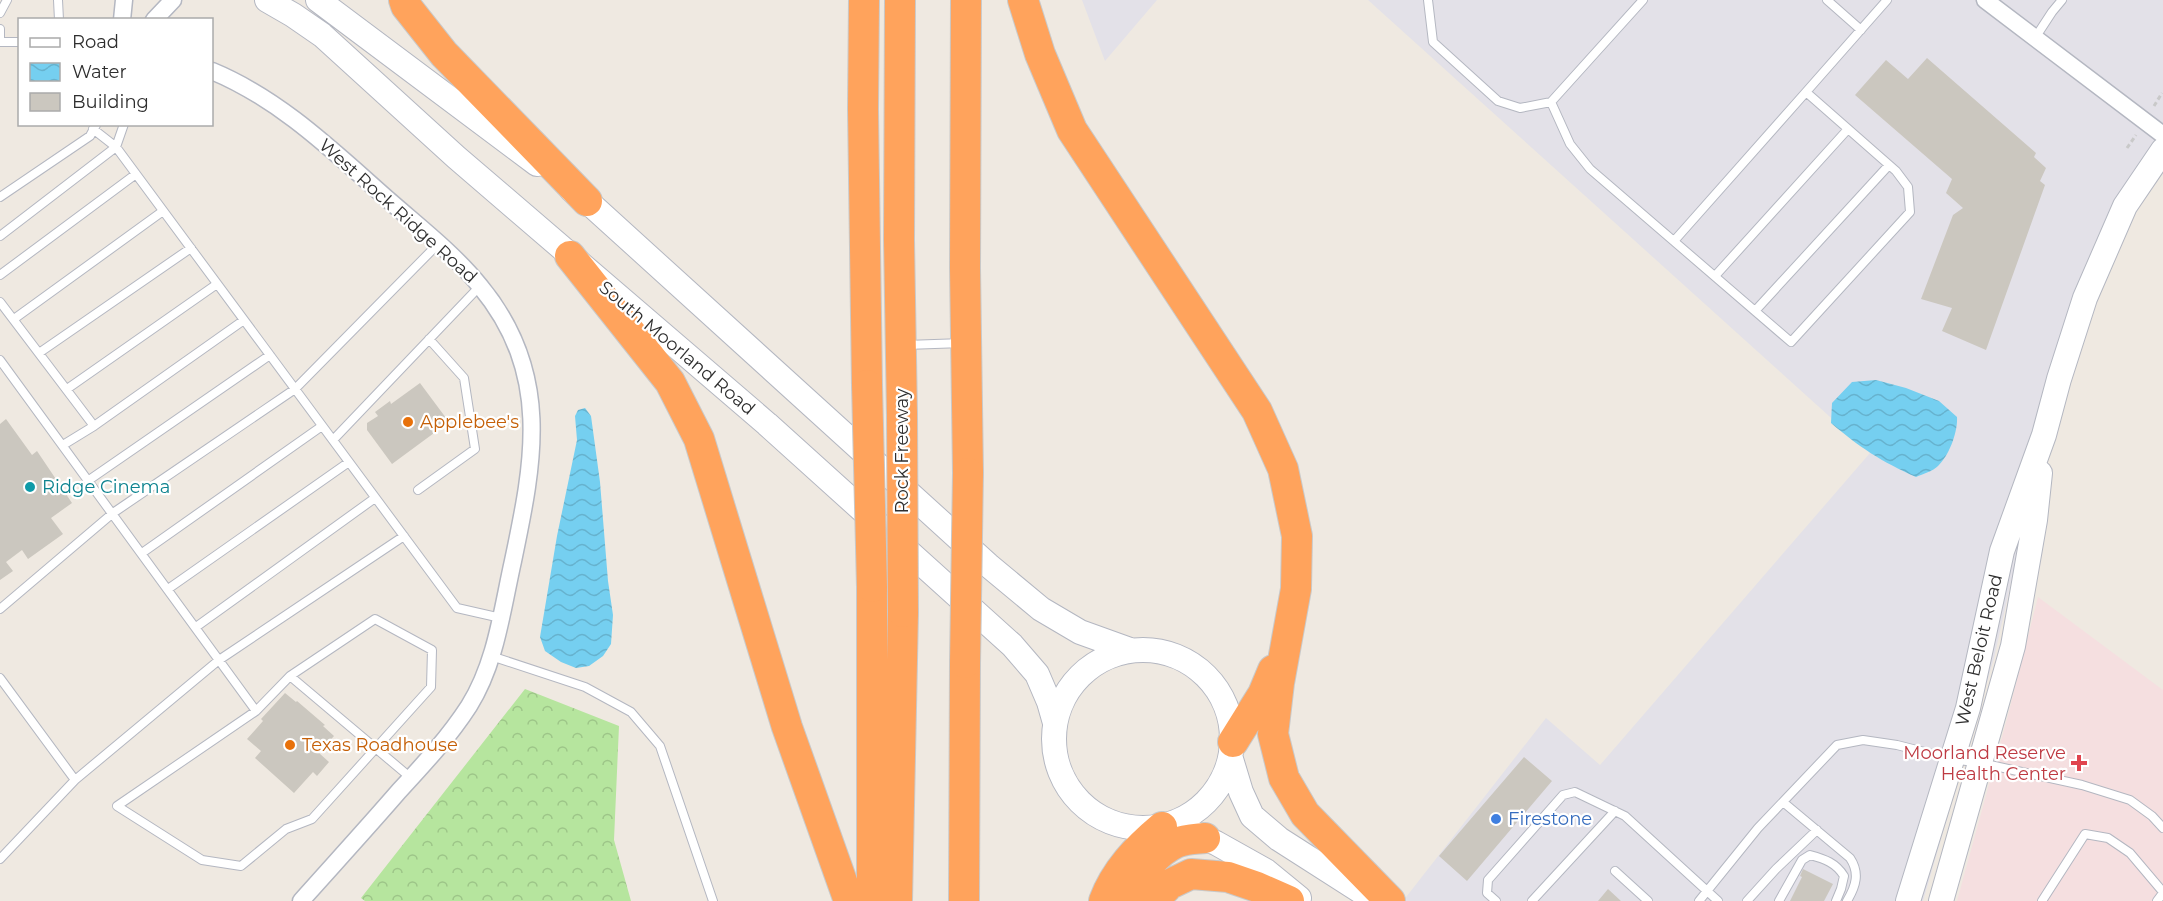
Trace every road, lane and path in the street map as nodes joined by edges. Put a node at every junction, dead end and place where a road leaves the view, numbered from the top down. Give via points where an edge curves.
1 (7, 0) edge
2 (58, 0) edge
3 (124, 0) edge
4 (173, 0) edge
5 (267, 0) edge
6 (318, 0) edge
7 (404, 0) edge
8 (864, 0) edge
9 (900, 0) edge
10 (966, 0) edge
11 (1023, 0) edge
12 (1428, 0) edge
13 (1643, 0) edge
14 (1827, 0) edge
15 (1887, 0) edge
16 (1985, 0) edge
17 (2062, 0) edge
18 (0, 13) edge
19 (59, 18) edge
20 (122, 18) edge
21 (156, 18) edge
22 (0, 29) edge
23 (1861, 30) junction
24 (2035, 38) junction
25 (0, 42) edge
26 (18, 42) edge
27 (213, 71) edge
28 (1806, 92) junction
29 (1551, 102) junction
30 (123, 126) edge
31 (95, 127) edge
32 (1848, 129) junction
33 (2163, 135) edge
34 (116, 147) junction
35 (2163, 150) edge
36 (1889, 165) junction
37 (136, 174) junction
38 (0, 197) edge
39 (587, 201) junction
40 (163, 211) junction
41 (0, 236) edge
42 (1674, 242) junction
43 (438, 244) junction
44 (190, 248) junction
45 (570, 256) junction
46 (0, 275) edge
47 (1715, 276) junction
48 (217, 284) junction
49 (480, 286) junction
50 (0, 302) edge
51 (1755, 310) junction
52 (14, 319) junction
53 (244, 320) junction
54 (429, 339) junction
55 (966, 343) junction
56 (901, 345) junction
57 (39, 352) junction
58 (270, 355) junction
59 (0, 360) edge
60 (67, 389) junction
61 (295, 389) junction
62 (94, 426) junction
63 (322, 426) junction
64 (2044, 435) junction
65 (333, 440) junction
66 (63, 445) junction
67 (349, 462) junction
68 (89, 480) junction
69 (418, 490) dead end
70 (375, 498) junction
71 (113, 513) junction
72 (404, 536) junction
73 (142, 553) junction
74 (168, 589) junction
75 (0, 609) edge
76 (501, 618) junction
77 (196, 627) junction
78 (1289, 634) junction
79 (1130, 650) junction
80 (491, 656) junction
81 (219, 660) junction
82 (290, 676) junction
83 (0, 678) edge
84 (256, 711) junction
85 (1055, 723) junction
86 (376, 749) junction
87 (1232, 750) junction
88 (1952, 759) junction
89 (1981, 763) junction
90 (411, 778) junction
91 (75, 780) junction
92 (1783, 802) junction
93 (1614, 811) junction
94 (1167, 825) junction
95 (2163, 828) edge
96 (1817, 830) junction
97 (1205, 838) junction
98 (0, 859) edge
99 (1615, 871) dead end
100 (1707, 891) junction
101 (2163, 892) edge
102 (302, 901) edge
103 (714, 901) edge
104 (849, 901) edge
105 (872, 901) edge
106 (897, 901) edge
107 (964, 901) edge
108 (1104, 901) edge
109 (1125, 901) edge
110 (1153, 901) edge
111 (1289, 901) edge
112 (1302, 901) edge
113 (1376, 901) edge
114 (1390, 901) edge
115 (1496, 901) edge
116 (1532, 901) edge
117 (1648, 901) edge
118 (1699, 901) edge
119 (1718, 901) edge
120 (1747, 901) edge
121 (1779, 901) edge
122 (1836, 901) edge
123 (1847, 901) edge
124 (1908, 901) edge
125 (1941, 901) edge
126 (2042, 901) edge
127 (2157, 901) edge

1 - 18 lane
2 - 19 lane
3 - 20 street
4 - 21 street
5 - 45 main road, South Moorland Road via 322,35
6 - 39 main road
7 - 39 highway via 444,54
8 - 105 highway, bridge
9 - 56 highway, Rock Freeway
10 - 55 highway
11 - 78 highway via 1040,54 1072,130 1257,411 1283,469 1297,536 1296,589
12 - 29 lane via 1433,42 1498,101 1520,108
13 - 29 lane
14 - 23 lane
15 - 23 lane
16 - 24 street
17 - 24 lane
22 - 25 lane
23 - 28 lane
24 - 33 street
25 - 26 lane
27 - 43 street, West Rock Ridge Road via 261,94 297,119
28 - 32 lane
28 - 42 lane
29 - 42 lane via 1570,144 1590,170
30 - 34 lane
31 - 34 lane
31 - 38 lane via 90,136
32 - 36 lane
32 - 47 lane
34 - 37 lane
34 - 41 lane
35 - 64 main road, West Beloit Road via 2125,206 2088,289
36 - 51 lane
36 - 51 lane via 1908,187 1911,212 1791,342
37 - 40 lane
37 - 46 lane
39 - 79 main road via 1041,609 1080,632
40 - 44 lane
40 - 52 lane
42 - 47 lane
43 - 49 street, West Rock Ridge Road
43 - 61 lane
44 - 48 lane
44 - 57 lane
45 - 85 main road, South Moorland Road via 766,424 1012,645 1037,674
45 - 104 highway via 670,382 699,439 787,727
47 - 51 lane
48 - 53 lane
48 - 60 lane
49 - 54 lane
49 - 76 street, West Rock Ridge Road via 510,331 522,362 533,422 531,462
50 - 52 lane
52 - 57 lane
53 - 58 lane
53 - 62 lane
54 - 65 lane
54 - 69 lane via 464,378 475,449
55 - 56 lane
55 - 107 highway, bridge
56 - 106 highway, Rock Freeway, bridge via 903,612
57 - 60 lane
58 - 61 lane
58 - 68 lane
59 - 66 lane
60 - 62 lane
61 - 63 lane
61 - 71 lane
62 - 66 lane
63 - 65 lane
63 - 73 lane
64 - 88 main road, West Beloit Road via 2002,551 1968,708
64 - 89 main road, West Beloit Road via 2013,646
65 - 67 lane
66 - 68 lane
67 - 70 lane
67 - 74 lane
68 - 71 lane
70 - 72 lane
70 - 77 lane
71 - 73 lane
71 - 75 lane
72 - 76 lane via 457,608
72 - 81 lane
73 - 74 lane
74 - 77 lane
76 - 80 street, West Rock Ridge Road
77 - 81 lane
78 - 87 highway via 1263,694
78 - 114 highway via 1273,734 1284,778 1305,814
79 - 85 main road via 1103,659 1081,675 1064,697
79 - 87 main road via 1156,650 1181,657 1203,672 1220,692 1230,715
80 - 90 street, West Rock Ridge Road via 475,695 451,733
80 - 103 lane via 585,687 631,712 660,747
81 - 84 lane
81 - 91 lane
82 - 84 lane
82 - 86 lane
82 - 86 lane via 375,619 432,650 431,687
83 - 91 lane
84 - 86 lane via 117,806 202,860 241,866 286,830 312,819
85 - 94 main road via 1055,753 1064,780 1081,804 1105,820 1133,828
86 - 90 lane
87 - 94 main road via 1219,787 1199,809
87 - 113 main road via 1240,792 1252,816 1279,839
88 - 89 lane
88 - 92 lane via 1863,740 1837,745
88 - 124 main road, West Beloit Road
89 - 95 lane via 2130,800
89 - 125 main road, West Beloit Road
90 - 102 street, West Rock Ridge Road
91 - 98 lane
92 - 96 lane
92 - 100 lane
93 - 100 lane via 1625,816
93 - 115 lane via 1575,792 1563,795 1488,880 1487,893
93 - 116 lane
94 - 97 main road
94 - 108 highway via 1111,881
96 - 120 lane
96 - 123 lane via 1856,866 1857,878
97 - 109 highway via 1174,844 1146,869
97 - 112 main road via 1266,871
99 - 117 lane
100 - 118 lane
100 - 119 lane
101 - 126 lane via 2130,853 2108,838 2085,834
101 - 127 lane
110 - 111 highway via 1170,884 1191,874 1228,877
121 - 122 lane via 1802,860 1810,855 1839,867 1844,876

